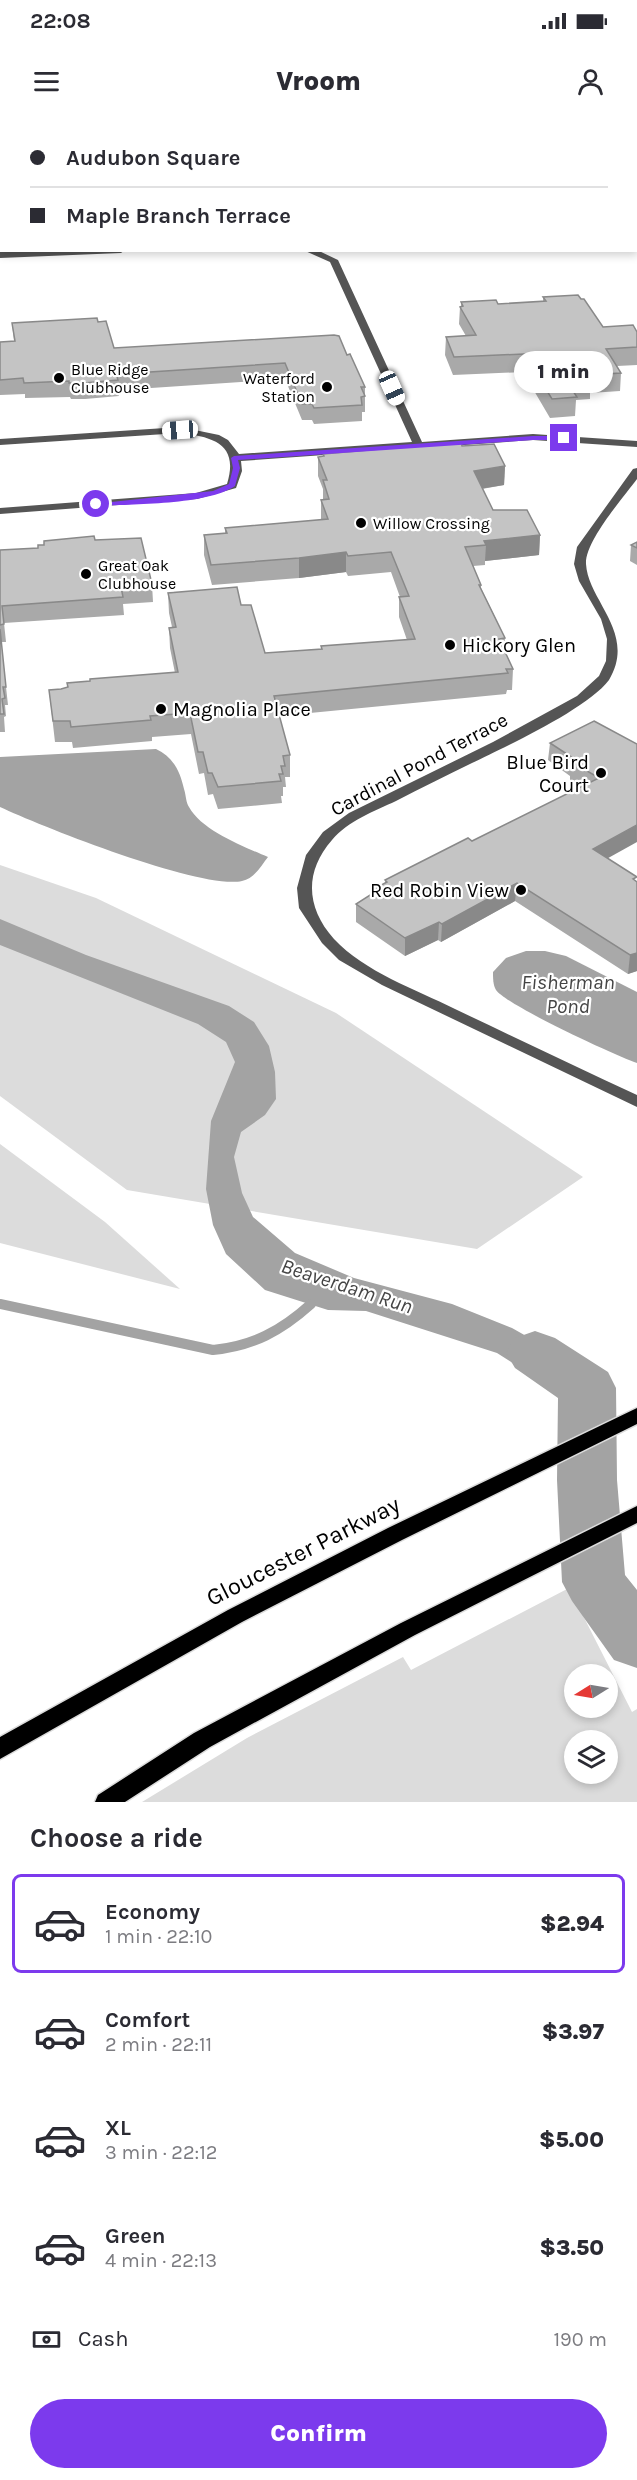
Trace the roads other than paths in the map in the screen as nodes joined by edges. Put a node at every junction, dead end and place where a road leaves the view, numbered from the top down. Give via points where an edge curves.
1 (73, 252) edge
2 (312, 252) edge
3 (0, 255) edge
4 (0, 442) edge
5 (637, 444) edge
6 (418, 445) junction
7 (234, 458) junction
8 (637, 471) edge
9 (0, 511) edge
10 (637, 1102) edge
11 (637, 1415) edge
12 (637, 1514) edge
13 (0, 1749) edge
14 (106, 1802) edge

1 - 3 street
2 - 6 street via 334,260
4 - 7 street via 180,430 214,435 224,441
5 - 6 street via 533,438
6 - 7 street
7 - 9 street via 237,468 232,486 215,492
8 - 10 street, Cardinal Pond Terrace via 583,547 580,564 614,639 612,661 604,678 581,699 498,745 354,816 328,835 311,858 304,888 306,908 327,940 344,957 387,982
11 - 13 main road, Gloucester Parkway via 363,1549 150,1661
12 - 14 main road via 408,1629 202,1740

